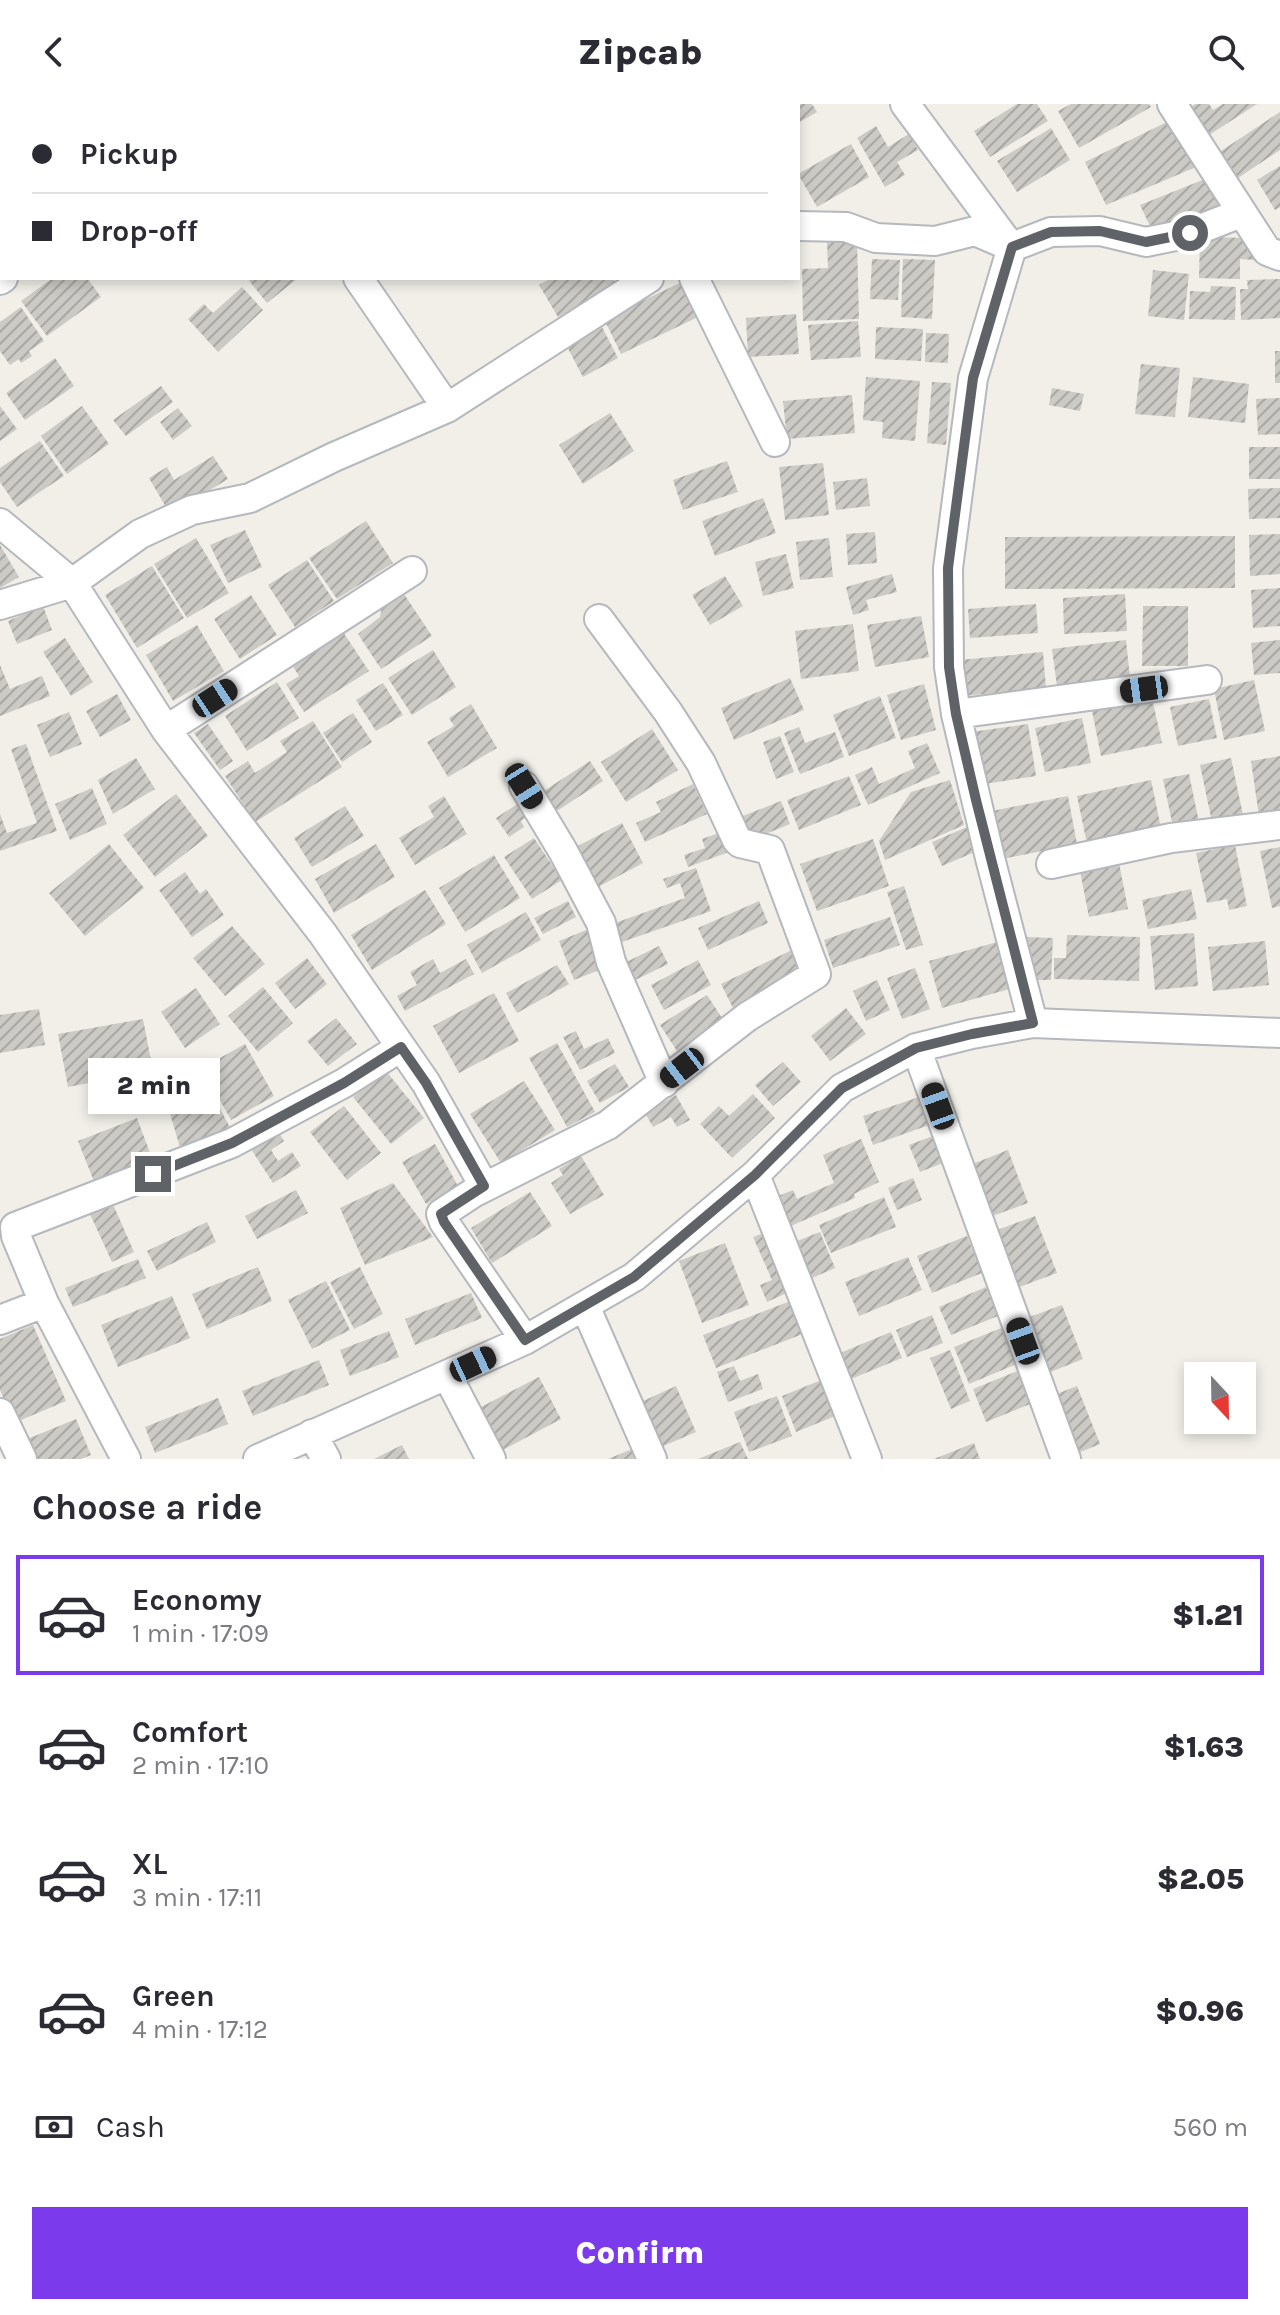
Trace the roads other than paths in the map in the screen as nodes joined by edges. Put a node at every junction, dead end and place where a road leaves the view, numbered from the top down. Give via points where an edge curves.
1 (905, 104) edge
2 (1172, 104) edge
3 (1241, 213) junction
4 (800, 226) edge
5 (1012, 247) junction
6 (1280, 256) edge
7 (359, 280) edge
8 (646, 280) edge
9 (695, 280) edge
10 (447, 408) junction
11 (775, 442) dead end
12 (0, 523) edge
13 (412, 571) dead end
14 (72, 583) junction
15 (0, 605) edge
16 (599, 619) dead end
17 (1207, 680) dead end
18 (956, 714) junction
19 (166, 730) junction
20 (524, 786) dead end
21 (1280, 825) edge
22 (1051, 864) dead end
23 (1033, 1023) junction
24 (1280, 1033) edge
25 (401, 1047) junction
26 (916, 1048) junction
27 (664, 1083) junction
28 (755, 1175) junction
29 (484, 1186) junction
30 (44, 1303) junction
31 (585, 1306) junction
32 (0, 1320) edge
33 (525, 1340) junction
34 (447, 1375) junction
35 (0, 1413) edge
36 (312, 1434) junction
37 (22, 1459) edge
38 (126, 1459) edge
39 (258, 1459) edge
40 (326, 1459) edge
41 (491, 1459) edge
42 (652, 1459) edge
43 (867, 1459) edge
44 (1066, 1459) edge

1 - 5 street
2 - 3 street
3 - 5 street via 1190,233 1146,242 1100,231 1051,232
3 - 6 street via 1267,251
4 - 5 street via 846,227 876,238 935,241 975,231
5 - 18 street via 973,378 948,568 949,667
7 - 10 street
8 - 10 street
9 - 11 street
10 - 14 street via 250,498 192,510 140,534
12 - 14 street
13 - 19 street
14 - 15 street
14 - 19 street
16 - 27 street via 701,763 737,840 770,850 816,974 747,1017
17 - 18 street
18 - 23 street
19 - 25 street via 323,934
20 - 27 street via 601,923 611,962
21 - 22 street via 1171,838
23 - 24 street
23 - 26 street
25 - 29 street
25 - 30 street via 232,1143 15,1227
26 - 28 street via 842,1088
26 - 44 street
27 - 29 street via 608,1125
28 - 31 street via 634,1277
28 - 43 street
29 - 33 street via 441,1214
30 - 32 street
30 - 38 street
31 - 33 street
31 - 42 street
33 - 34 street
34 - 36 street
34 - 41 street
35 - 37 street
36 - 39 street
36 - 40 street

